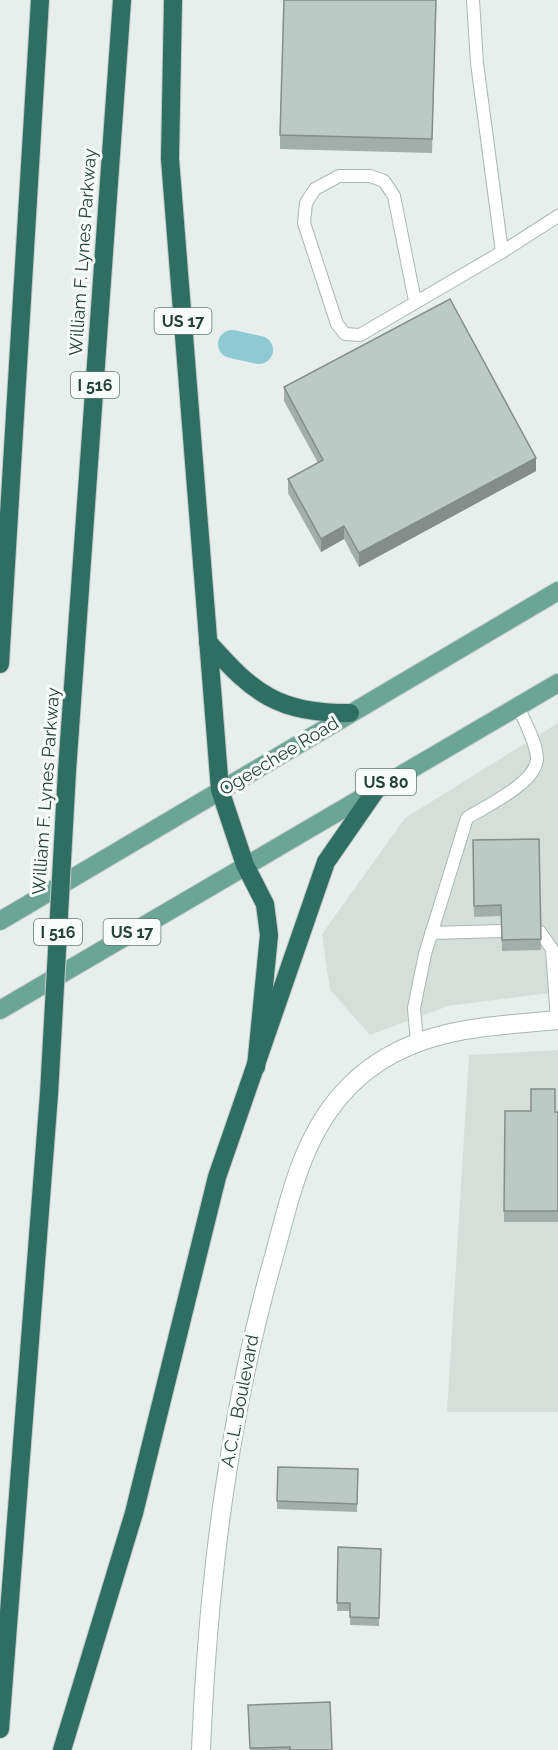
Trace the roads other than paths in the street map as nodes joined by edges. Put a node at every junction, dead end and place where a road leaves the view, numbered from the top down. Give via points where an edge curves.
1 (40, 0) edge
2 (122, 0) edge
3 (173, 0) edge
4 (473, 0) edge
5 (558, 216) edge
6 (502, 252) junction
7 (416, 301) junction
8 (558, 591) edge
9 (208, 642) junction
10 (0, 664) edge
11 (558, 683) edge
12 (518, 706) junction
13 (350, 713) junction
14 (378, 787) junction
15 (220, 790) junction
16 (245, 865) junction
17 (0, 921) edge
18 (501, 931) edge
19 (540, 932) edge
20 (431, 933) junction
21 (0, 1010) edge
22 (558, 1020) edge
23 (417, 1042) junction
24 (256, 1067) junction
25 (0, 1729) edge
26 (62, 1750) edge
27 (201, 1750) edge

1 - 10 highway
2 - 25 highway, William F. Lynes Parkway / I 516, bridge via 67,771 49,1094
3 - 9 highway, US 17 via 171,159
4 - 6 lane via 477,63
5 - 6 lane
6 - 7 lane
7 - 7 lane via 360,334 345,334 337,324 304,223 306,203 315,189 339,176 370,176 384,181 394,196
8 - 13 main road, Ogeechee Road
9 - 13 highway via 262,695 314,713
9 - 15 highway, US 17
11 - 12 main road, US 80
12 - 14 main road, US 80
12 - 20 lane via 537,757 536,768 525,782 467,818
13 - 15 main road, Ogeechee Road
14 - 16 main road, US 80
14 - 24 highway via 326,862
15 - 16 highway, US 17
15 - 17 main road, Ogeechee Road
16 - 21 main road, US 17
16 - 24 highway via 266,904 269,935
18 - 20 lane
19 - 22 lane via 552,949
20 - 23 lane via 414,1008
22 - 23 street, A.C.L. Boulevard via 444,1032
23 - 27 street, A.C.L. Boulevard via 360,1076 339,1097 307,1145 260,1306 233,1429 216,1539
24 - 26 highway via 217,1177 134,1513

